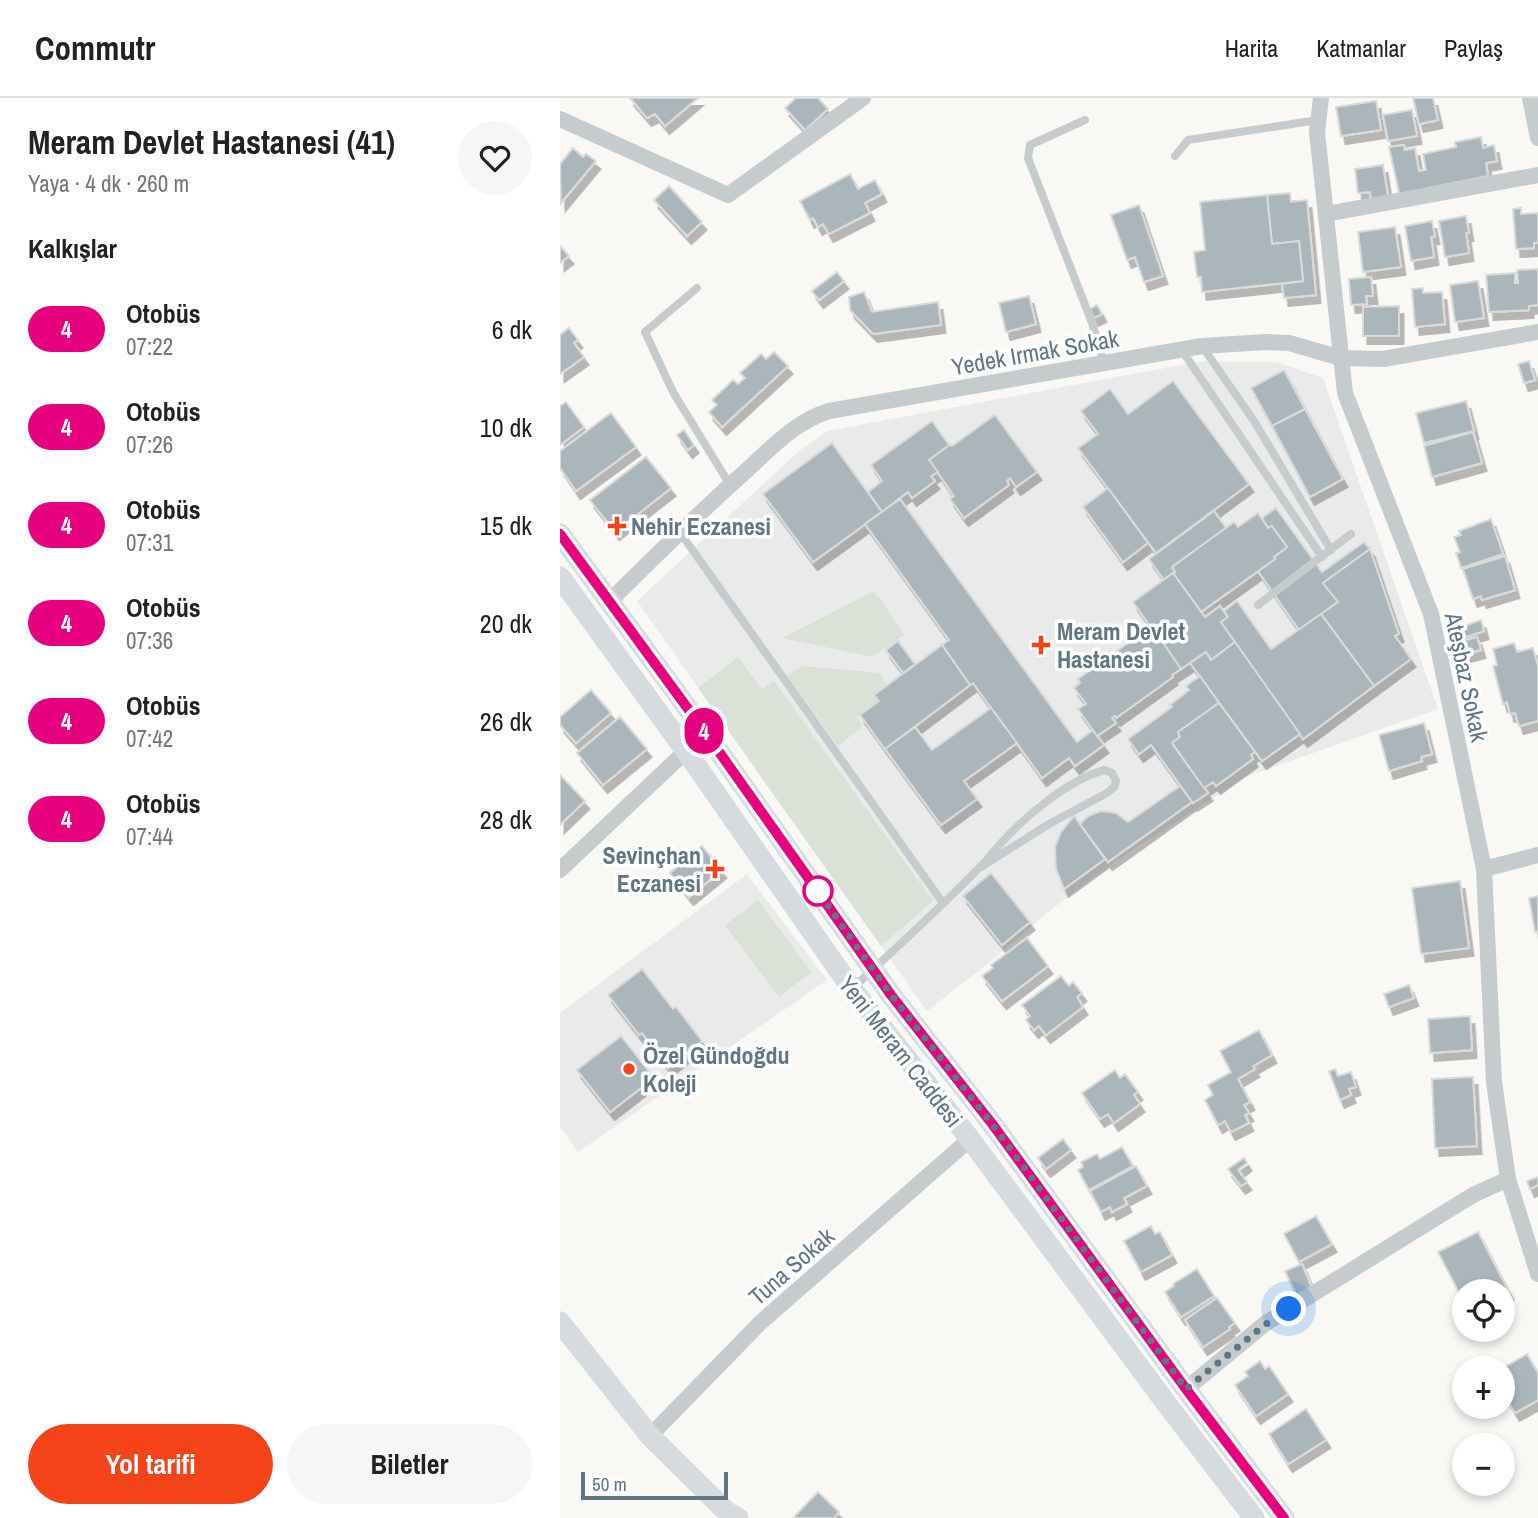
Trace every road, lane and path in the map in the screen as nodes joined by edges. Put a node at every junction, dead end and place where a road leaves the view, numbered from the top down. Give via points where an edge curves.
1 (863, 98) edge
2 (1321, 98) edge
3 (1530, 98) edge
4 (560, 119) edge
5 (1085, 120) dead end
6 (1318, 120) junction
7 (1538, 138) edge
8 (1175, 156) dead end
9 (1538, 175) edge
10 (1326, 214) junction
11 (697, 288) dead end
12 (1538, 332) edge
13 (1202, 346) junction
14 (1181, 349) junction
15 (1341, 358) junction
16 (1104, 363) junction
17 (1270, 448) junction
18 (1255, 459) junction
19 (730, 485) junction
20 (680, 531) junction
21 (560, 534) edge
22 (1351, 534) dead end
23 (1331, 550) junction
24 (1322, 557) junction
25 (560, 577) edge
26 (609, 602) junction
27 (1258, 605) dead end
28 (686, 751) junction
29 (1538, 855) edge
30 (981, 867) junction
31 (1484, 869) junction
32 (560, 870) edge
33 (943, 903) junction
34 (874, 969) junction
35 (852, 989) junction
36 (970, 1139) junction
37 (1507, 1179) junction
38 (1538, 1274) edge
39 (560, 1322) edge
40 (1186, 1389) junction
41 (650, 1436) junction
42 (738, 1518) edge
43 (1254, 1518) edge
44 (1284, 1518) edge

1 - 4 street via 728,195
2 - 6 street, Ateşbaz Sokak
3 - 7 street
5 - 16 lane via 1030,145 1028,158
6 - 8 lane via 1188,140
6 - 10 street, Ateşbaz Sokak
9 - 10 street
10 - 15 street, Ateşbaz Sokak
11 - 19 lane via 645,332 673,392
12 - 15 street, Yedek Irmak Sokak via 1383,359
13 - 14 street, Yedek Irmak Sokak
13 - 15 street, Yedek Irmak Sokak via 1266,342
13 - 17 lane
14 - 16 street, Yedek Irmak Sokak
14 - 18 lane
15 - 31 street, Ateşbaz Sokak via 1345,393 1431,614
16 - 19 street, Yedek Irmak Sokak via 815,415
17 - 18 lane
17 - 23 lane
18 - 24 lane
19 - 20 street, Yedek Irmak Sokak
20 - 26 street, Yedek Irmak Sokak
20 - 33 lane
21 - 26 main road, Yeni Meram Caddesi
22 - 23 lane
23 - 24 lane
24 - 27 lane
25 - 28 main road, Yeni Meram Caddesi
26 - 34 main road, Yeni Meram Caddesi
28 - 32 street
28 - 35 main road, Yeni Meram Caddesi
29 - 31 street
30 - 30 lane via 1107,793 1116,781 1112,773 1097,772 1048,801
30 - 33 lane
31 - 37 street, Ateşbaz Sokak via 1494,1082
33 - 34 lane
34 - 35 lane
34 - 40 main road, Yeni Meram Caddesi
35 - 36 main road, Yeni Meram Caddesi
36 - 41 street, Tuna Sokak via 760,1323
36 - 43 main road, Yeni Meram Caddesi
37 - 38 street, Ateşbaz Sokak
37 - 40 street via 1473,1195 1266,1324
39 - 41 main road
40 - 44 main road, Yeni Meram Caddesi
41 - 42 main road

